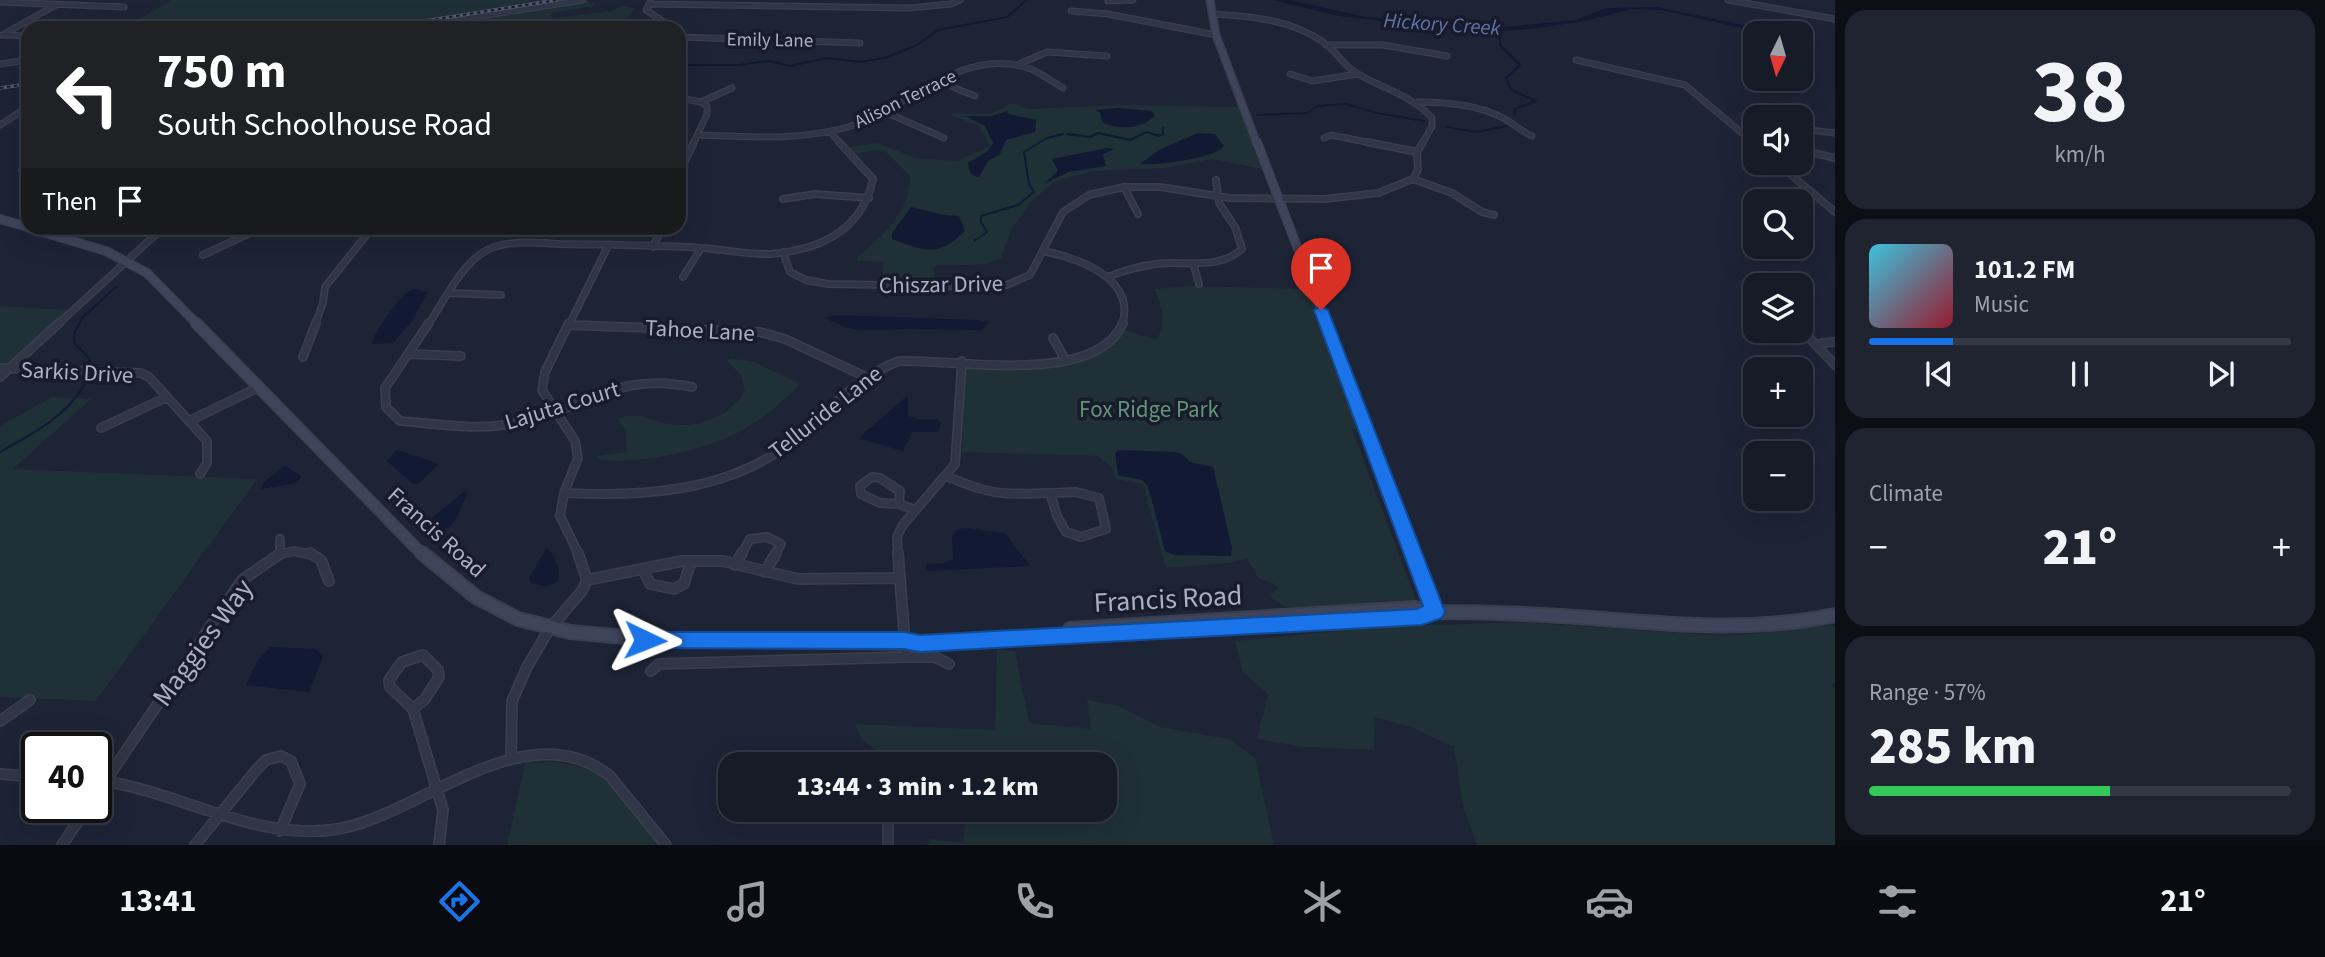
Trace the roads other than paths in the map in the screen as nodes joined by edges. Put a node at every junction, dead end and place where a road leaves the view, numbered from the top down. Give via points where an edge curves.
1 (16, 0) edge
2 (583, 0) edge
3 (960, 0) edge
4 (1133, 0) edge
5 (1210, 0) edge
6 (1728, 0) edge
7 (1108, 1) edge
8 (0, 2) edge
9 (650, 2) edge
10 (10, 3) junction
11 (57, 4) junction
12 (124, 7) dead end
13 (1072, 11) dead end
14 (1107, 13) junction
15 (1213, 14) junction
16 (1835, 19) edge
17 (26, 21) edge
18 (450, 21) edge
19 (662, 21) edge
20 (21, 24) edge
21 (1279, 24) junction
22 (1271, 27) dead end
23 (1, 35) edge
24 (1216, 35) junction
25 (21, 36) edge
26 (686, 37) edge
27 (860, 43) dead end
28 (1326, 45) junction
29 (1447, 55) dead end
30 (1107, 56) dead end
31 (1576, 60) dead end
32 (21, 61) edge
33 (0, 64) edge
34 (1019, 64) junction
35 (1358, 74) junction
36 (1290, 75) dead end
37 (940, 82) junction
38 (732, 88) dead end
39 (1063, 88) dead end
40 (975, 96) dead end
41 (686, 99) edge
42 (701, 102) junction
43 (1418, 102) junction
44 (883, 111) junction
45 (21, 112) edge
46 (0, 125) edge
47 (1813, 131) edge
48 (830, 132) junction
49 (1835, 133) edge
50 (1743, 134) edge
51 (699, 135) junction
52 (1532, 136) dead end
53 (944, 138) dead end
54 (1324, 138) dead end
55 (1417, 152) junction
56 (1814, 153) dead end
57 (1835, 158) edge
58 (686, 160) edge
59 (1791, 175) edge
60 (1413, 179) junction
61 (1216, 180) dead end
62 (1124, 187) junction
63 (1220, 196) junction
64 (869, 198) junction
65 (1278, 198) junction
66 (783, 199) dead end
67 (1835, 212) edge
68 (1138, 214) dead end
69 (1494, 215) dead end
70 (0, 219) edge
71 (21, 225) edge
72 (55, 235) edge
73 (155, 235) edge
74 (246, 235) edge
75 (366, 235) edge
76 (659, 235) edge
77 (608, 246) junction
78 (653, 247) junction
79 (701, 248) junction
80 (1043, 251) junction
81 (783, 252) junction
82 (204, 255) dead end
83 (128, 260) junction
84 (1193, 263) junction
85 (683, 277) dead end
86 (1107, 277) junction
87 (1199, 284) dead end
88 (449, 293) junction
89 (501, 295) dead end
90 (569, 326) junction
91 (1053, 338) dead end
92 (1813, 342) edge
93 (1835, 342) edge
94 (1822, 343) dead end
95 (408, 354) junction
96 (461, 356) dead end
97 (303, 357) dead end
98 (962, 361) junction
99 (1066, 361) junction
100 (1835, 365) edge
101 (0, 368) edge
102 (9, 369) junction
103 (864, 376) junction
104 (0, 377) edge
105 (259, 387) junction
106 (692, 387) dead end
107 (167, 397) junction
108 (555, 410) junction
109 (188, 421) junction
110 (101, 428) dead end
111 (200, 474) dead end
112 (946, 476) junction
113 (564, 493) junction
114 (1050, 493) junction
115 (899, 505) junction
116 (913, 509) junction
117 (280, 539) dead end
118 (280, 553) junction
119 (691, 561) junction
120 (736, 565) junction
121 (643, 569) junction
122 (765, 572) junction
123 (899, 578) junction
124 (587, 580) junction
125 (329, 581) dead end
126 (1431, 612) junction
127 (1835, 615) edge
128 (551, 628) junction
129 (909, 641) junction
130 (906, 657) junction
131 (949, 664) dead end
132 (651, 671) dead end
133 (30, 700) dead end
134 (413, 709) junction
135 (0, 721) edge
136 (511, 759) junction
137 (112, 764) edge
138 (0, 775) edge
139 (21, 776) edge
140 (112, 782) edge
141 (437, 789) junction
142 (221, 812) junction
143 (888, 822) edge
144 (77, 823) edge
145 (280, 831) junction
146 (62, 845) edge
147 (195, 845) edge
148 (439, 845) edge
149 (666, 845) edge
150 (888, 845) edge

1 - 10 street
2 - 18 street
3 - 9 street via 909,8
4 - 7 street
5 - 15 street
6 - 16 street
7 - 14 street
8 - 10 street
9 - 19 street via 646,10
10 - 11 street
11 - 12 street
11 - 17 street
13 - 14 street
14 - 24 street via 1170,30
15 - 21 street
15 - 24 street
20 - 23 street
21 - 22 street
21 - 28 street
23 - 25 street
24 - 65 street
26 - 27 street, Emily Lane
28 - 29 street via 1383,46
28 - 35 street
30 - 34 street via 1047,52
31 - 50 street via 1685,85
32 - 33 street
34 - 37 street, Alison Terrace via 980,64
34 - 39 street, Alison Terrace
35 - 36 street via 1318,80
35 - 43 street
37 - 40 street
37 - 44 street, Alison Terrace
38 - 42 street
41 - 42 street
42 - 51 street via 707,106 707,114
43 - 52 street via 1480,109
43 - 55 street via 1432,118 1432,126
44 - 48 street, Alison Terrace
44 - 53 street
45 - 46 street
47 - 49 street
48 - 51 street, Alison Terrace via 780,138
48 - 64 street via 873,179
51 - 58 street
54 - 55 street via 1331,135
55 - 60 street via 1418,170
56 - 57 street
59 - 67 street
60 - 65 street, Chiszar Drive via 1354,197
60 - 69 street
61 - 63 street
62 - 63 street, Chiszar Drive
62 - 68 street
62 - 80 street, Chiszar Drive via 1076,201 1063,212
63 - 65 street, Chiszar Drive
63 - 84 street via 1219,203 1242,249 1220,262
64 - 66 street via 823,192
64 - 81 street via 853,222 833,237 809,248
65 - 126 street
70 - 71 street, Francis Road
72 - 83 street, Francis Road
73 - 83 street
74 - 82 street
75 - 97 street via 325,287
76 - 78 street
77 - 78 street
77 - 88 street via 523,243 489,249 471,262
77 - 90 street
78 - 79 street
79 - 81 street
79 - 85 street
80 - 81 street, Chiszar Drive via 1030,275 1002,287 981,288 828,284 790,272
80 - 86 street via 1080,261
83 - 102 street
83 - 105 street, Francis Road via 147,273
84 - 86 street via 1158,264
84 - 87 street
86 - 99 street, Telluride Lane via 1125,308 1119,331 1100,349
88 - 89 street
88 - 95 street
90 - 103 street, Tahoe Lane via 760,332
90 - 108 street via 545,372 542,390
91 - 99 street
92 - 100 street
93 - 94 street
95 - 96 street
95 - 108 street, Lajuta Court via 384,388 384,405 400,421 498,426
98 - 99 street, Telluride Lane
98 - 103 street, Telluride Lane via 899,361
98 - 112 street via 957,453
101 - 102 street, Sarkis Drive
102 - 104 street
102 - 107 street, Sarkis Drive via 141,373
103 - 113 street, Telluride Lane via 789,444 755,464 646,494
105 - 109 street
105 - 128 street, Francis Road via 451,580 518,619
106 - 108 street, Lajuta Court via 639,382
107 - 109 street, Sarkis Drive
107 - 110 street
108 - 113 street via 575,441 578,458
109 - 111 street, Sarkis Drive via 207,441 207,463
112 - 114 street via 984,492
112 - 116 street
113 - 124 street via 560,516
114 - 114 street via 1099,498 1106,529 1094,536 1070,536 1063,531
115 - 115 street via 868,499 860,486 865,480 880,478 900,491
115 - 116 street
116 - 123 street via 897,537
117 - 118 street
118 - 125 street via 311,553 321,560
118 - 137 street, Maggies Way via 242,580
119 - 120 street
119 - 121 street
119 - 121 street via 684,586 671,591 650,584
120 - 122 street
120 - 122 street via 750,539 760,535 775,538 781,544
121 - 124 street
122 - 123 street via 798,579
123 - 129 street
124 - 128 street
126 - 127 street, Francis Road via 1727,627 1788,624
126 - 129 street, Francis Road via 1422,617
128 - 129 street, Francis Road via 668,641
128 - 136 street via 512,701
129 - 130 street
130 - 131 street via 935,657
130 - 132 street via 659,664
133 - 135 street
134 - 134 street via 390,687 389,680 397,665 424,655 439,677
134 - 141 street
136 - 141 street
136 - 149 street via 556,755 602,769
138 - 139 street
140 - 142 street via 142,786
141 - 145 street via 342,828 315,833
141 - 148 street via 443,810
142 - 145 street
142 - 145 street via 266,760 281,756 290,761 300,784
142 - 147 street
143 - 150 street
144 - 146 street

